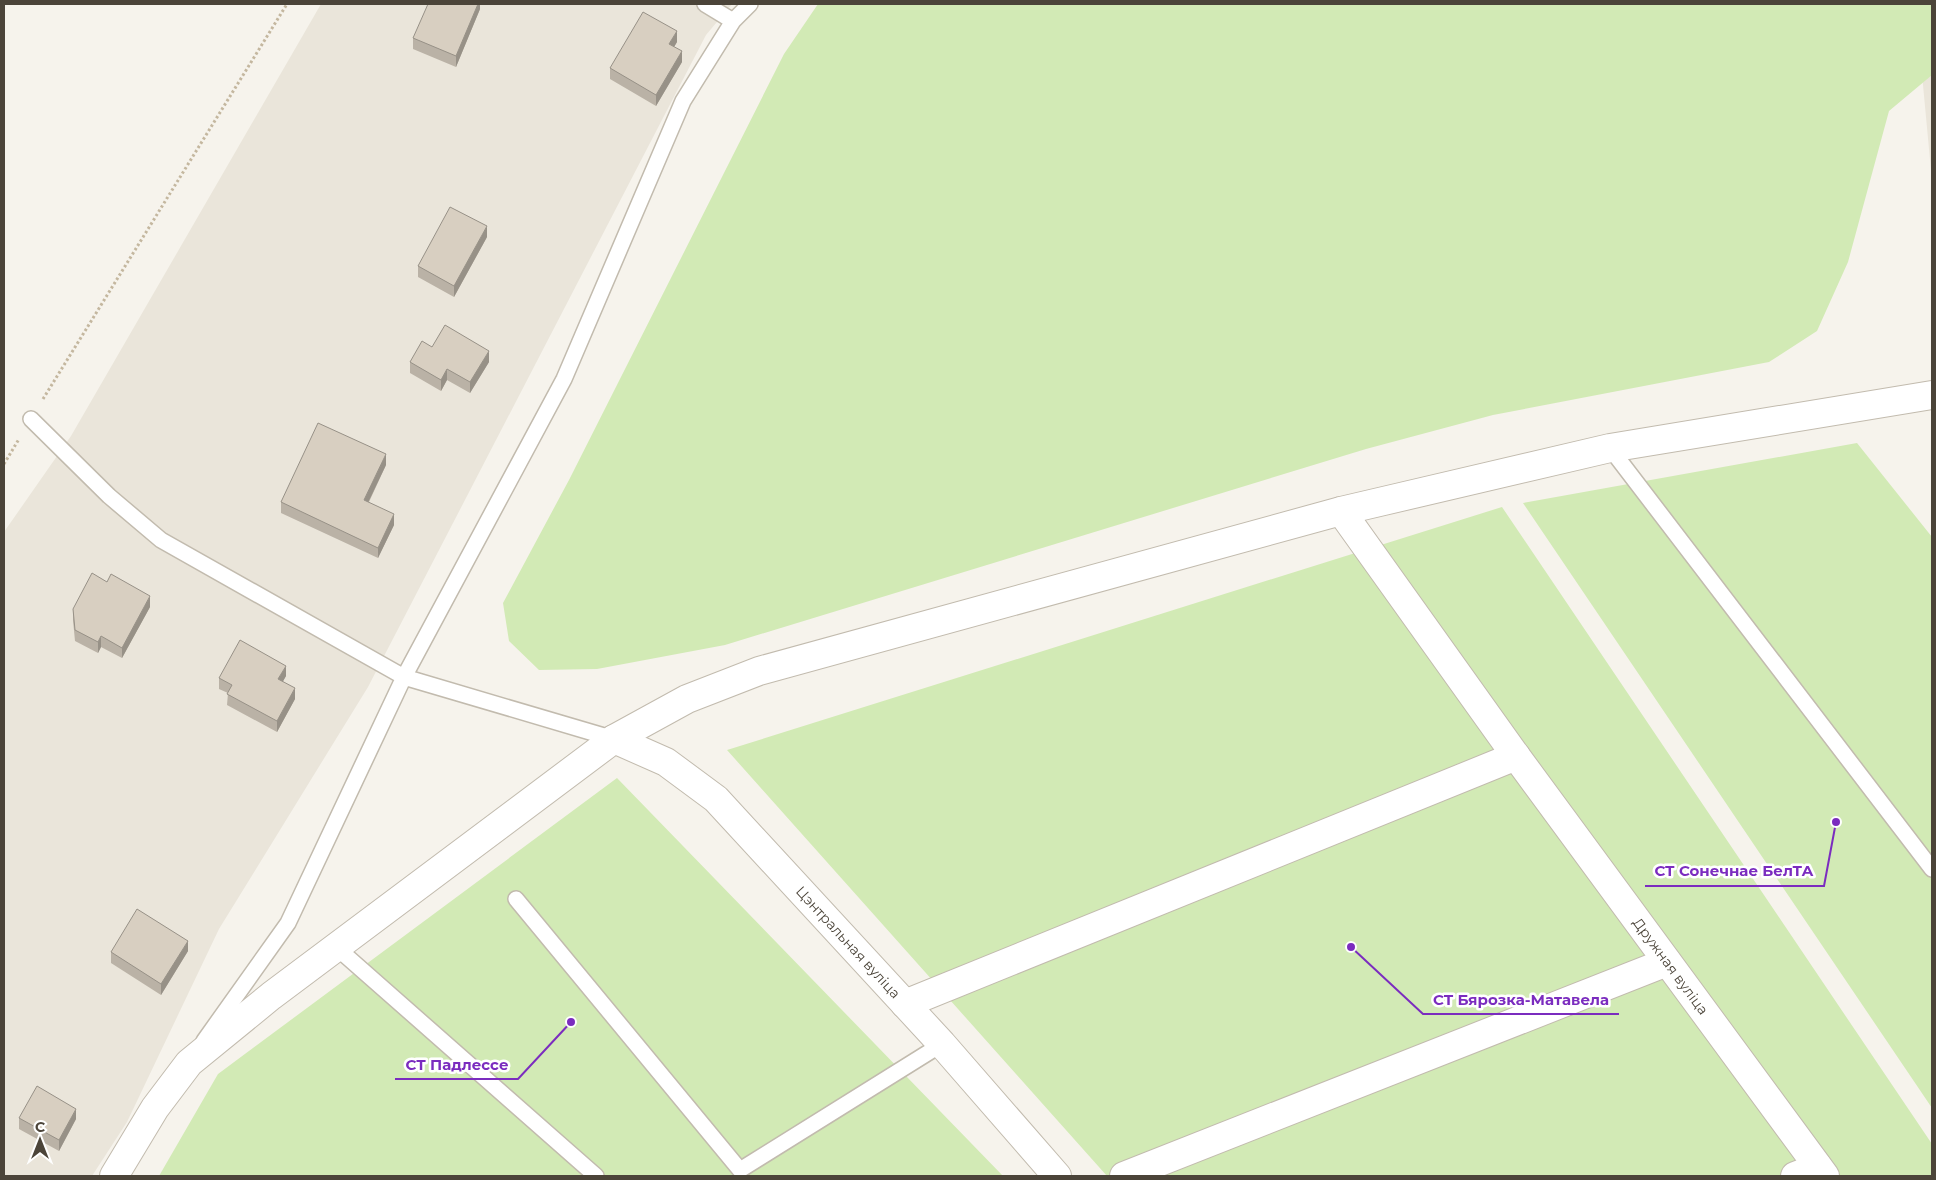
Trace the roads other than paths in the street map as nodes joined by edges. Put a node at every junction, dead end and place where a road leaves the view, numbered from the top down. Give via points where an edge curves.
1 (705, 4) edge
2 (750, 4) edge
3 (733, 21) junction
4 (1932, 395) edge
5 (31, 419) road end
6 (1610, 448) junction
7 (1341, 511) junction
8 (404, 677) junction
9 (614, 739) junction
10 (1516, 756) junction
11 (1932, 868) edge
12 (516, 899) dead end
13 (336, 947) junction
14 (1668, 962) junction
15 (905, 1004) junction
16 (942, 1044) junction
17 (189, 1063) junction
18 (737, 1173) edge
19 (1813, 1173) edge
20 (114, 1176) edge
21 (596, 1176) edge
22 (1057, 1176) edge
23 (1124, 1176) edge

1 - 3 lane
2 - 3 lane
3 - 8 lane via 683,101 564,379
4 - 6 street
5 - 8 lane via 109,496 161,540
6 - 7 street
6 - 11 lane
7 - 9 street via 760,671 688,698
7 - 10 street, Дружная вуліца
8 - 9 lane
8 - 17 lane via 288,923
9 - 13 street
9 - 15 street, Цэнтральная вуліца via 666,762 716,799
10 - 14 street, Дружная вуліца
10 - 15 street
12 - 18 lane
13 - 17 street
13 - 21 lane
14 - 19 street, Дружная вуліца
14 - 23 street
15 - 16 street, Цэнтральная вуліца
16 - 18 lane
16 - 22 street, Цэнтральная вуліца
17 - 20 street via 155,1108

